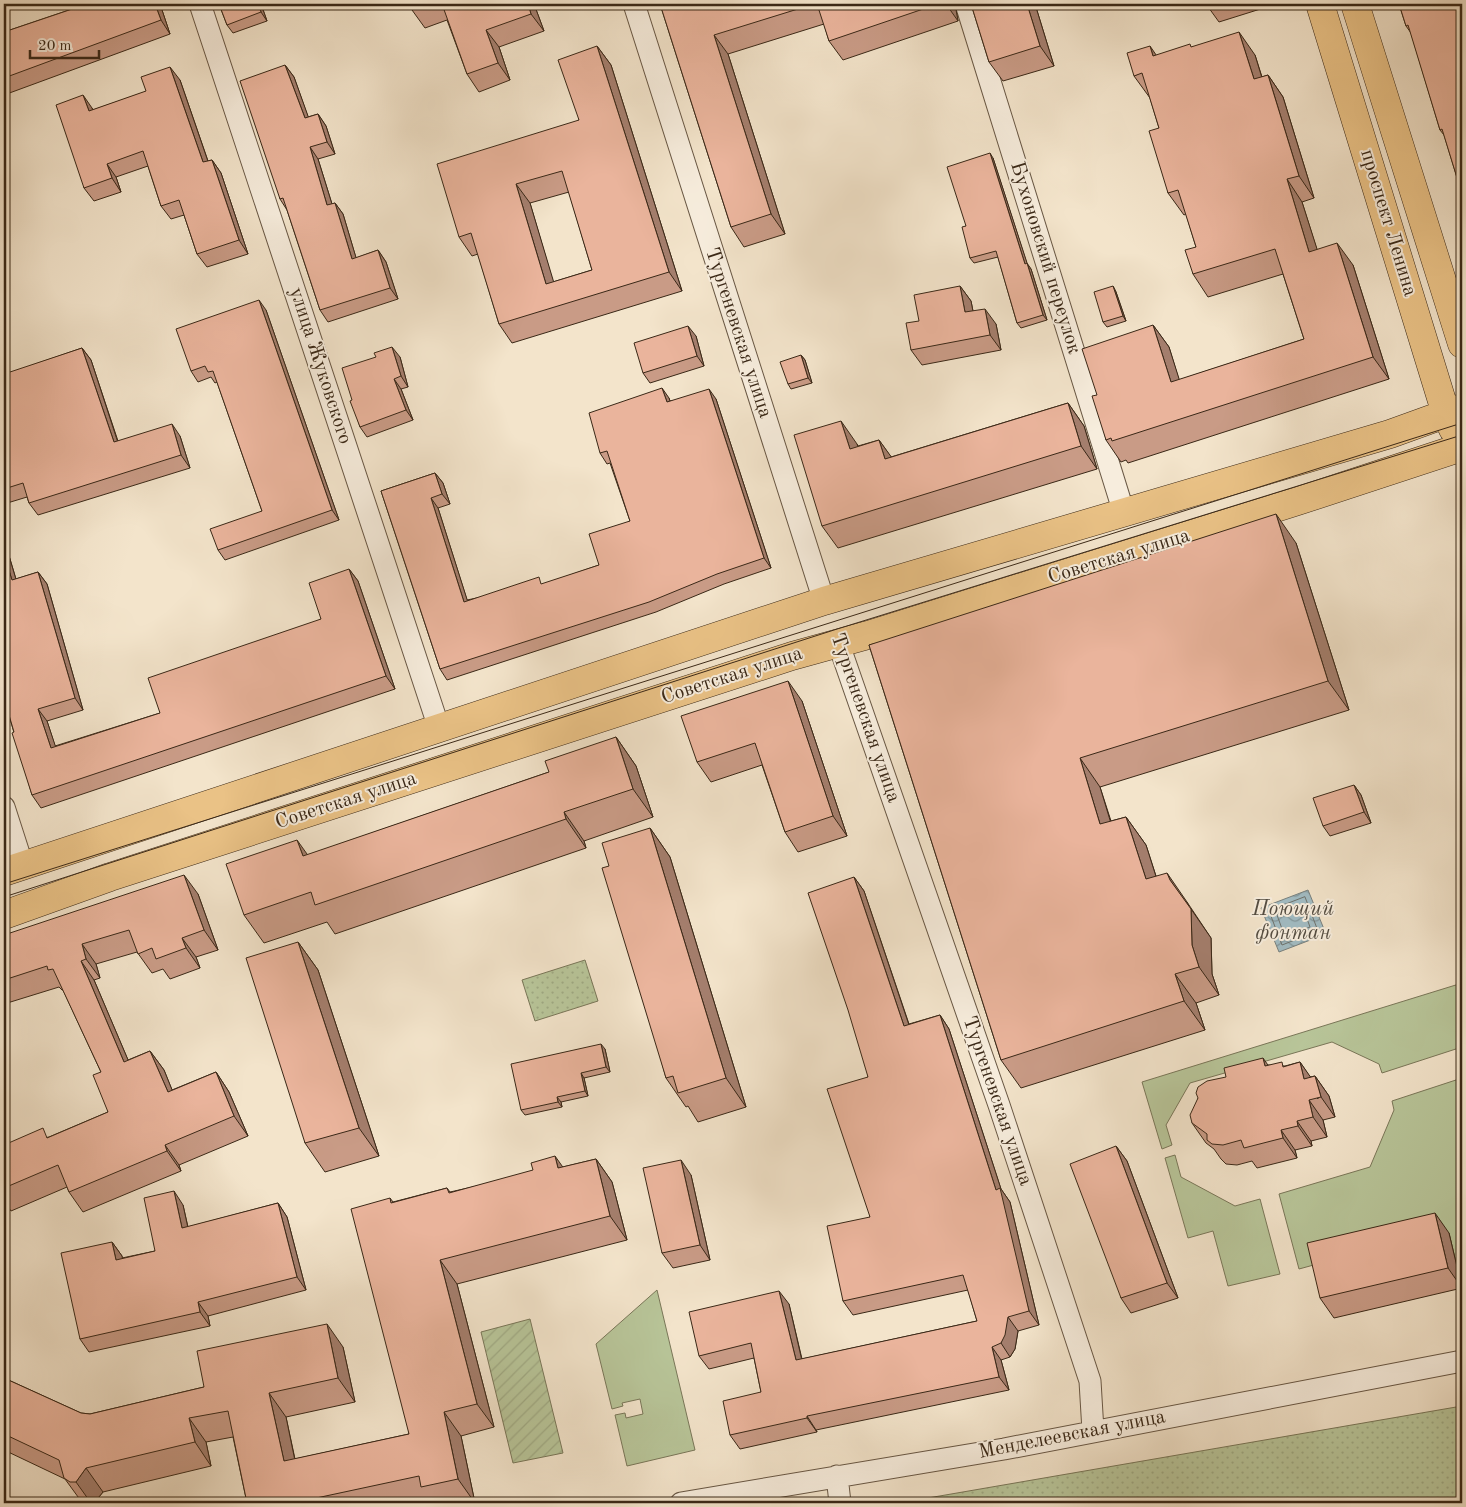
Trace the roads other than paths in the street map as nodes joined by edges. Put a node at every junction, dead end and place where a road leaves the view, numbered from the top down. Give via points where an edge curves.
1 (200, 4) edge
2 (634, 4) edge
3 (966, 4) edge
4 (1320, 4) edge
5 (1355, 4) edge
6 (1462, 344) edge
7 (1454, 411) edge
8 (1462, 439) edge
9 (1462, 447) edge
10 (1124, 512) junction
11 (824, 601) junction
12 (838, 642) junction
13 (439, 728) junction
14 (4, 807) edge
15 (13, 869) edge
16 (4, 914) edge
17 (1462, 1361) edge
18 (1093, 1431) junction
19 (837, 1476) junction
20 (681, 1503) edge
21 (840, 1503) edge

1 - 13 street, улица Жуковского
2 - 11 street, Тургеневская улица
3 - 10 street, Бухоновский переулок
4 - 7 main road, проспект Ленина
5 - 6 main road, проспект Ленина
7 - 8 main road, проспект Ленина via 1451,426
7 - 10 main road, Советская улица via 1390,434
9 - 12 main road, Советская улица via 1298,501
10 - 11 main road, Советская улица
11 - 12 main road, Тургеневская улица
11 - 13 main road, Советская улица
12 - 16 main road, Советская улица
12 - 18 street, Тургеневская улица via 999,1105 1086,1368 1090,1381
13 - 15 main road, Советская улица
14 - 15 street
17 - 18 street, Менделеевская улица
18 - 19 street, Менделеевская улица
19 - 20 street, Менделеевская улица
19 - 21 street

